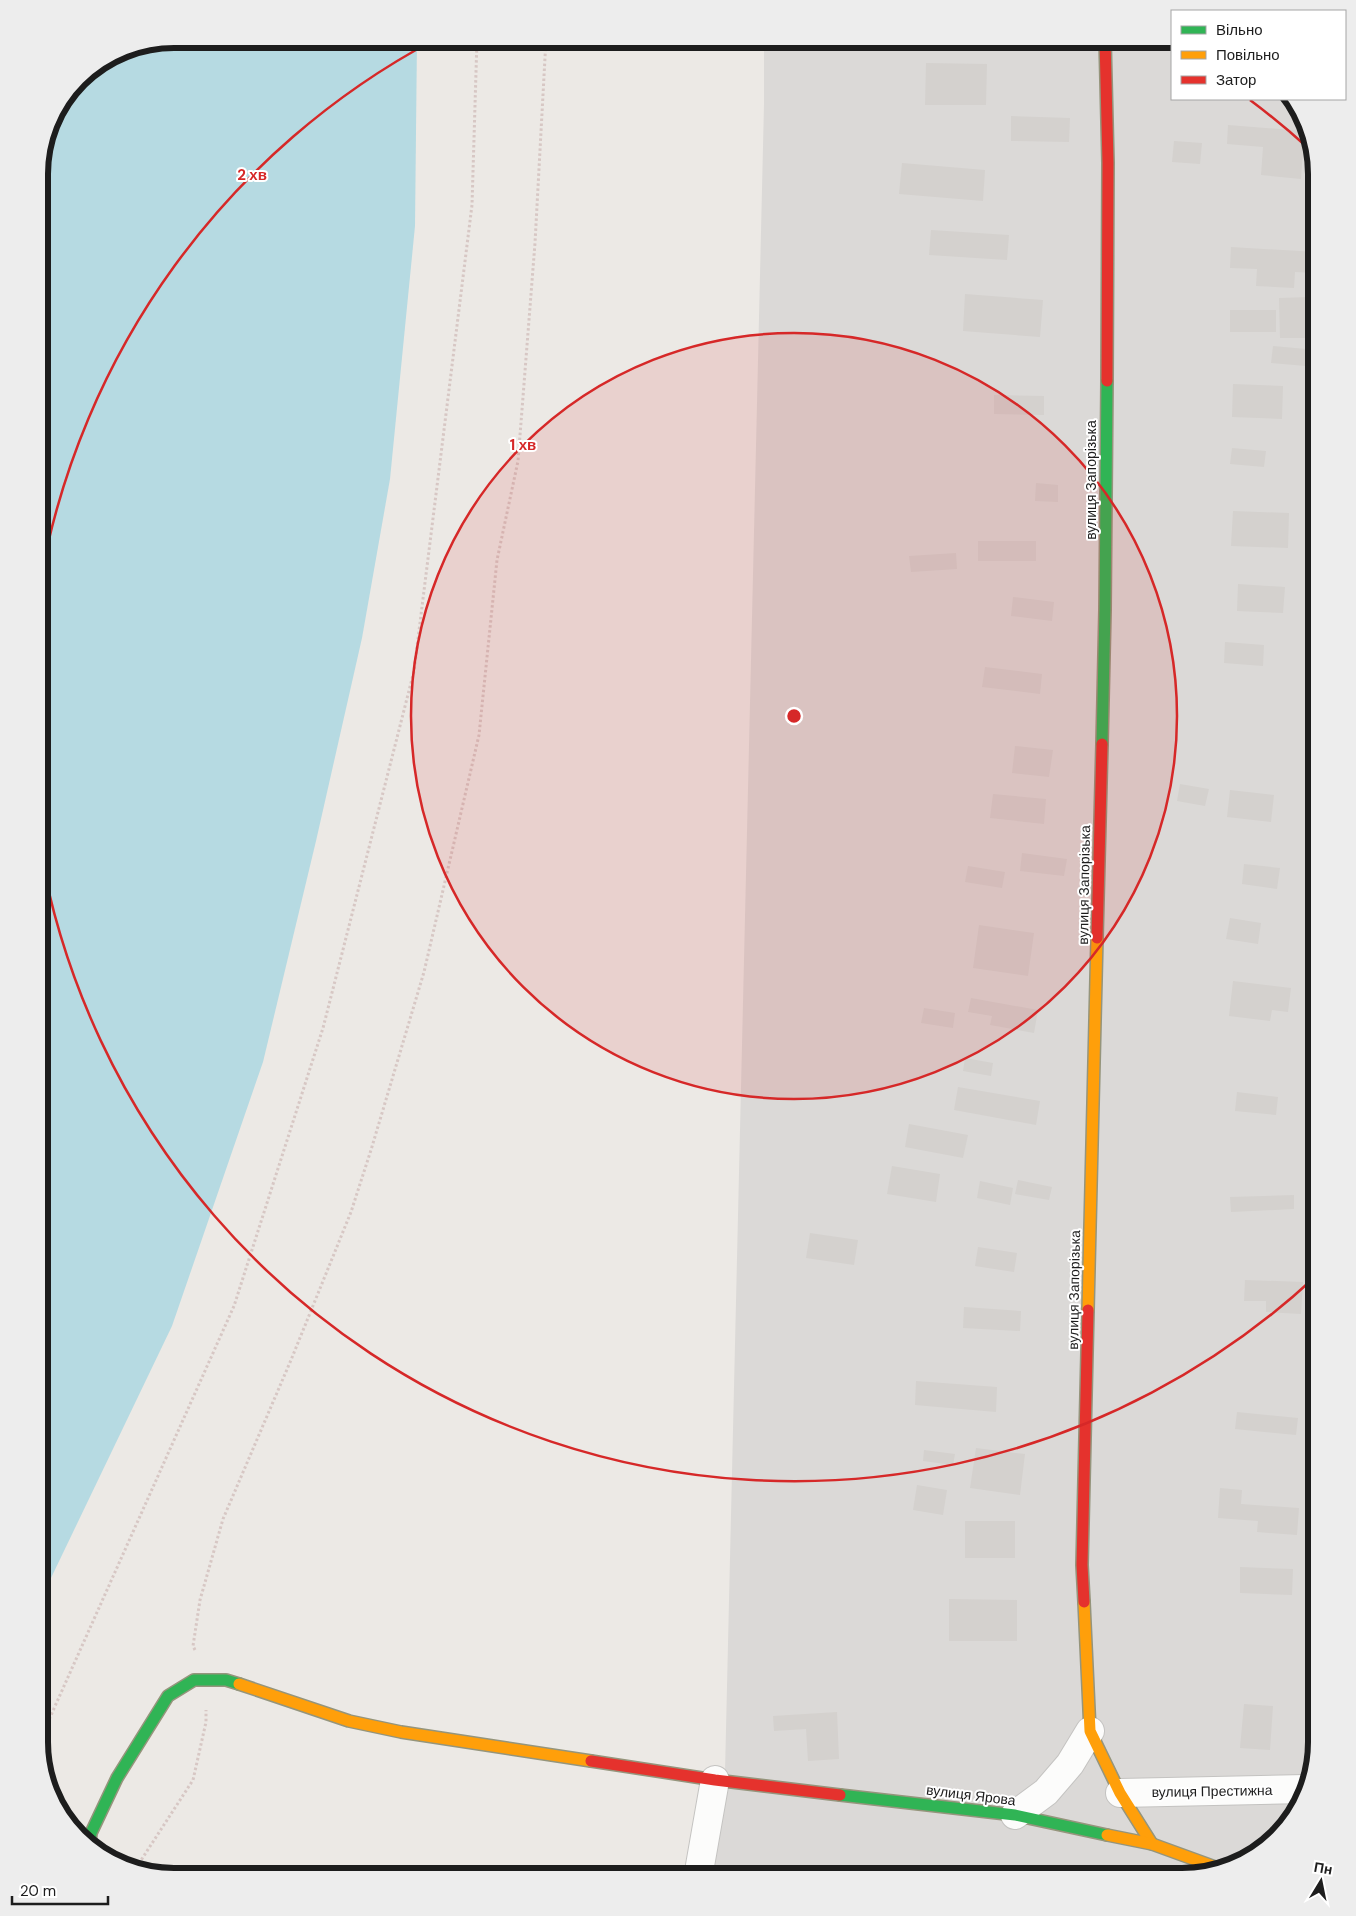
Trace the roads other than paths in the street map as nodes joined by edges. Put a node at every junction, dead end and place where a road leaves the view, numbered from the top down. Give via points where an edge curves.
1 (1105, 48) edge
2 (1090, 1731) junction
3 (715, 1780) junction
4 (1300, 1789) edge
5 (1120, 1793) junction
6 (1015, 1815) junction
7 (91, 1837) edge
8 (1152, 1844) junction
9 (1210, 1865) edge
10 (699, 1869) edge

1 - 2 street, вулиця Запорізька via 1108,173 1105,610 1082,1565
2 - 5 street
2 - 6 street via 1070,1764 1046,1792
3 - 6 street, вулиця Ярова
3 - 7 street, вулиця Ярова via 392,1730 349,1721 226,1680 194,1680 168,1696 117,1778
3 - 10 street
4 - 5 street, вулиця Престижна
5 - 8 street
6 - 8 street, вулиця Ярова
8 - 9 street, вулиця Ярова

